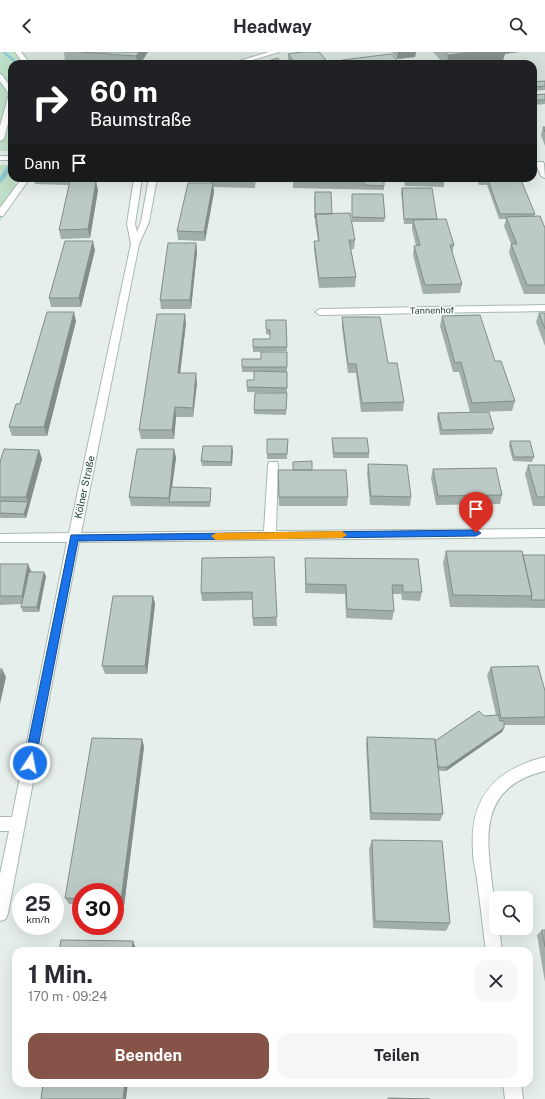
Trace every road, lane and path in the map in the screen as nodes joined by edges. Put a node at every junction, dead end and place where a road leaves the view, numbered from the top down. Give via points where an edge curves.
1 (276, 52) edge
2 (247, 60) edge
3 (0, 76) edge
4 (8, 88) edge
5 (8, 109) edge
6 (0, 139) edge
7 (539, 164) edge
8 (545, 176) edge
9 (23, 182) edge
10 (137, 182) edge
11 (152, 182) edge
12 (0, 214) edge
13 (135, 244) junction
14 (545, 308) edge
15 (320, 312) dead end
16 (273, 465) dead end
17 (545, 533) edge
18 (270, 536) junction
19 (0, 538) edge
20 (74, 538) junction
21 (545, 764) edge
22 (0, 824) edge
23 (18, 824) junction
24 (0, 913) edge
25 (493, 947) edge
26 (512, 1087) edge
27 (514, 1099) edge

1 - 2 street
3 - 4 street
5 - 6 street
7 - 8 street
9 - 12 street
10 - 13 street, Kölner Straße via 131,224
11 - 13 street, Kölner Straße via 145,222
13 - 20 street, Kölner Straße
14 - 15 street, Tannenhof
16 - 18 street
17 - 18 street
18 - 20 street
19 - 20 street
20 - 23 street, Kölner Straße
21 - 25 street via 531,767 502,782 488,801 480,845
22 - 23 street
23 - 24 street, Kölner Straße
26 - 27 street

